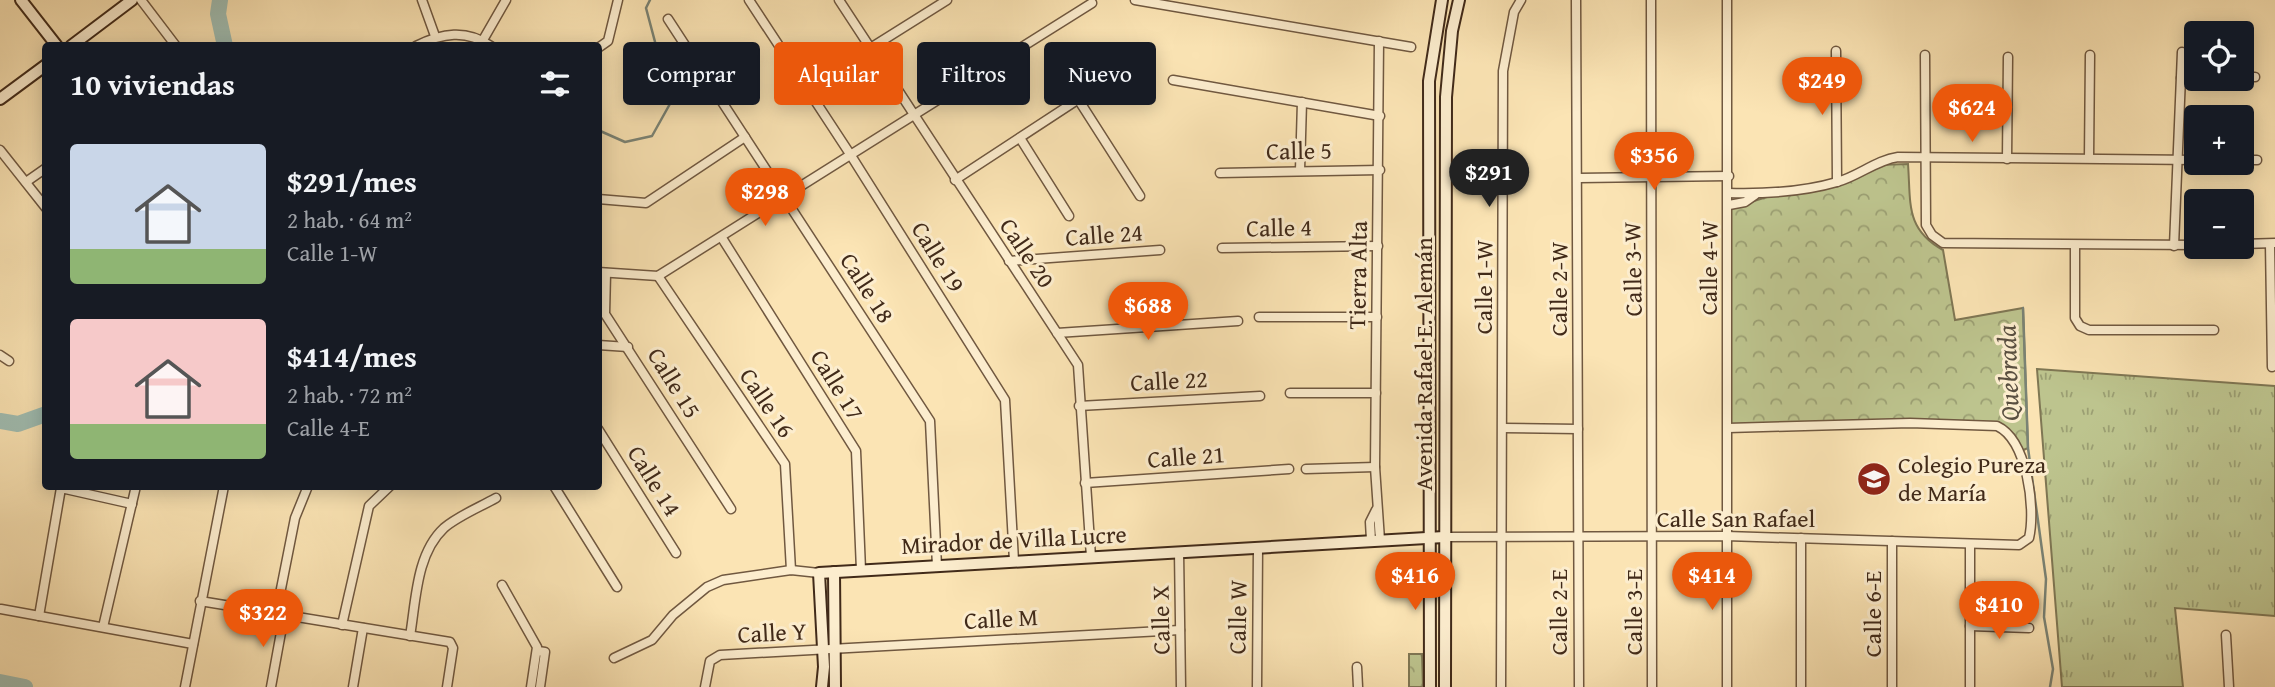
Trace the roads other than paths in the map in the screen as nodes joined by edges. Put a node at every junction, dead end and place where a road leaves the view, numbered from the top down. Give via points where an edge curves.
1 (21, 0) edge
2 (132, 0) edge
3 (141, 0) edge
4 (422, 0) edge
5 (506, 0) edge
6 (618, 0) edge
7 (749, 0) edge
8 (839, 0) edge
9 (947, 0) edge
10 (1135, 0) edge
11 (1442, 0) edge
12 (1459, 0) edge
13 (1521, 0) edge
14 (1576, 0) edge
15 (1651, 0) edge
16 (1727, 0) edge
17 (1092, 3) dead end
18 (668, 19) dead end
19 (435, 36) junction
20 (483, 40) junction
21 (1378, 41) junction
22 (54, 42) edge
23 (76, 42) edge
24 (173, 42) edge
25 (424, 42) edge
26 (486, 42) edge
27 (865, 42) edge
28 (880, 42) edge
29 (602, 45) edge
30 (1411, 47) dead end
31 (1836, 51) dead end
32 (2182, 52) dead end
33 (1925, 55) dead end
34 (2090, 55) dead end
35 (2008, 57) dead end
36 (42, 68) edge
37 (2181, 78) junction
38 (2184, 78) edge
39 (1173, 80) dead end
40 (0, 99) edge
41 (903, 101) edge
42 (1301, 102) junction
43 (1069, 105) edge
44 (1082, 105) edge
45 (912, 115) junction
46 (1380, 116) junction
47 (746, 137) junction
48 (1020, 138) junction
49 (0, 150) edge
50 (850, 154) junction
51 (1923, 157) junction
52 (2089, 158) junction
53 (2007, 159) junction
54 (2175, 161) junction
55 (2184, 161) edge
56 (1300, 170) junction
57 (1380, 170) junction
58 (42, 171) edge
59 (1220, 173) dead end
60 (1729, 176) junction
61 (1651, 177) junction
62 (1579, 178) junction
63 (955, 180) junction
64 (26, 182) junction
65 (1837, 182) junction
66 (1728, 193) junction
67 (1755, 195) junction
68 (1140, 196) dead end
69 (786, 197) junction
70 (602, 199) edge
71 (42, 203) edge
72 (1728, 205) junction
73 (1069, 216) dead end
74 (722, 238) junction
75 (2254, 244) edge
76 (2273, 244) edge
77 (2075, 245) junction
78 (1378, 246) junction
79 (2174, 246) junction
80 (2184, 246) edge
81 (1223, 248) dead end
82 (1160, 250) dead end
83 (1009, 261) junction
84 (602, 273) edge
85 (658, 276) junction
86 (1259, 317) dead end
87 (1377, 317) junction
88 (1238, 321) dead end
89 (2273, 328) edge
90 (2214, 330) dead end
91 (1057, 333) junction
92 (602, 345) edge
93 (628, 347) junction
94 (0, 355) edge
95 (9, 360) dead end
96 (2272, 367) dead end
97 (1290, 393) dead end
98 (1376, 393) junction
99 (1260, 396) dead end
100 (1079, 405) junction
101 (1503, 428) junction
102 (1728, 428) junction
103 (1578, 429) junction
104 (602, 435) edge
105 (1375, 467) junction
106 (1289, 469) dead end
107 (1306, 469) dead end
108 (1085, 483) junction
109 (61, 490) edge
110 (70, 490) edge
111 (135, 490) edge
112 (223, 490) edge
113 (306, 490) edge
114 (386, 490) edge
115 (556, 490) edge
116 (496, 498) dead end
117 (132, 504) junction
118 (731, 509) dead end
119 (1503, 535) junction
120 (1578, 536) junction
121 (1726, 536) junction
122 (1430, 537) junction
123 (1444, 537) junction
124 (1654, 537) junction
125 (1801, 538) junction
126 (1375, 540) junction
127 (1892, 541) junction
128 (1970, 544) junction
129 (1258, 547) junction
130 (1179, 552) junction
131 (676, 553) dead end
132 (1091, 557) junction
133 (1014, 561) junction
134 (937, 566) junction
135 (791, 570) junction
136 (861, 570) junction
137 (834, 572) junction
138 (819, 573) junction
139 (502, 585) dead end
140 (617, 587) dead end
141 (200, 601) junction
142 (1, 609) edge
143 (39, 615) junction
144 (280, 615) junction
145 (342, 625) junction
146 (1970, 626) junction
147 (103, 627) junction
148 (363, 628) junction
149 (2029, 628) dead end
150 (1180, 630) junction
151 (410, 635) junction
152 (2226, 635) dead end
153 (193, 644) junction
154 (823, 650) junction
155 (837, 650) junction
156 (538, 651) junction
157 (614, 658) dead end
158 (1357, 667) dead end
159 (823, 685) edge
160 (185, 687) edge
161 (271, 687) edge
162 (353, 687) edge
163 (447, 687) edge
164 (531, 687) edge
165 (540, 687) edge
166 (705, 687) edge
167 (836, 687) edge
168 (1181, 687) edge
169 (1257, 687) edge
170 (1357, 687) edge
171 (1430, 687) edge
172 (1445, 687) edge
173 (1502, 687) edge
174 (1579, 687) edge
175 (1653, 687) edge
176 (1727, 687) edge
177 (1801, 687) edge
178 (1892, 687) edge
179 (1970, 687) edge
180 (2230, 687) edge

1 - 22 main road
2 - 23 main road
3 - 24 street
4 - 19 street
5 - 20 street
6 - 29 street via 608,41
7 - 50 street, Calle 19
8 - 27 street, Calle 20
9 - 28 street
10 - 21 street
11 - 122 main road, Avenida Rafael E. Alemán via 1429,81
12 - 123 main road, Avenida Rafael E. Alemán via 1446,97
13 - 101 street, Calle 1-W via 1514,12 1503,71
14 - 62 street, Calle 2-W
15 - 61 street, Calle 3-W
16 - 60 street, Calle 4-W
17 - 45 street
18 - 47 street, Calle 18
19 - 20 street via 461,33
19 - 25 street
20 - 26 street
21 - 30 street
21 - 46 street, Tierra Alta
31 - 65 street
32 - 37 street
33 - 51 street
34 - 52 street
35 - 53 street
36 - 40 main road
37 - 38 street
37 - 54 street
39 - 42 street
41 - 45 street, Calle 20
42 - 46 street
42 - 56 street
43 - 48 street
44 - 68 street
45 - 50 street
45 - 63 street, Calle 20
46 - 57 street, Tierra Alta
47 - 69 street, Calle 18
47 - 70 street via 646,203
48 - 63 street
48 - 73 street
49 - 64 street
50 - 69 street
50 - 133 street, Calle 19 via 1005,400
51 - 53 street
51 - 65 street via 1887,159
51 - 77 street via 1926,225 1943,243
52 - 53 street
52 - 54 street
54 - 55 street
54 - 79 street
56 - 57 street, Calle 5
56 - 59 street, Calle 5
57 - 78 street, Tierra Alta
58 - 64 street
60 - 61 street
60 - 66 street, Calle 4-W
61 - 62 street
61 - 124 street, Calle 3-W
62 - 103 street, Calle 2-W
63 - 83 street, Calle 20
64 - 71 street
65 - 67 street
66 - 67 street
66 - 72 street, Calle 4-W
67 - 72 street
69 - 74 street
69 - 134 street, Calle 18 via 930,421
72 - 102 street, Calle 4-W
74 - 85 street
74 - 136 street, Calle 17 via 856,451
75 - 76 street
76 - 89 street
77 - 79 street
77 - 90 street via 2075,318 2080,326 2089,330
78 - 81 street, Calle 4
78 - 87 street, Tierra Alta
79 - 80 street
82 - 83 street, Calle 24
83 - 91 street, Calle 20
84 - 85 street
84 - 93 street, Calle 15 via 605,314
85 - 135 street, Calle 16 via 785,464
86 - 87 street
87 - 98 street, Tierra Alta
88 - 91 street
89 - 96 street
91 - 100 street, Calle 20 via 1078,365
92 - 93 street
93 - 118 street, Calle 15
94 - 95 street
97 - 98 street
98 - 105 street, Tierra Alta
99 - 100 street, Calle 22
100 - 108 street, Calle 20
101 - 103 street
101 - 119 street, Calle 1-W
102 - 121 street, Calle 4-W
102 - 128 street, Calle San Rafael via 1910,423 1997,426 2008,432 2023,460 2031,534 2019,545
103 - 120 street, Calle 2-W
104 - 131 street, Calle 14
105 - 107 street
105 - 126 street, Tierra Alta
106 - 108 street, Calle 21
108 - 132 street, Calle 20
109 - 143 street
110 - 117 street
111 - 117 street
112 - 141 street
113 - 144 street via 295,518
114 - 145 street via 369,506
115 - 140 street
116 - 151 street via 445,528 430,545
117 - 147 street
119 - 120 street, Calle San Rafael
119 - 123 street, Calle San Rafael
119 - 173 street, Calle 1-W
120 - 124 street, Calle San Rafael
120 - 174 street, Calle 2-E
121 - 124 street, Calle San Rafael
121 - 125 street, Calle San Rafael
121 - 176 street, Calle 4-W
122 - 123 main road, Mirador de Villa Lucre
122 - 126 main road, Mirador de Villa Lucre
122 - 171 main road, Avenida Rafael E. Alemán
123 - 172 main road, Avenida Rafael E. Alemán
124 - 175 street, Calle 3-E
125 - 127 street, Calle San Rafael
125 - 177 street
126 - 129 main road, Mirador de Villa Lucre
127 - 128 street, Calle San Rafael
127 - 178 street, Calle 6-E
128 - 146 street
129 - 130 main road, Mirador de Villa Lucre
129 - 169 street, Calle W
130 - 132 main road, Mirador de Villa Lucre
130 - 150 street, Calle X
132 - 133 main road, Mirador de Villa Lucre
133 - 134 main road, Mirador de Villa Lucre
134 - 136 main road, Mirador de Villa Lucre
135 - 138 street, Mirador de Villa Lucre
135 - 157 street, Mirador de Villa Lucre via 723,580 707,587 652,640
136 - 137 main road, Mirador de Villa Lucre
137 - 138 main road, Mirador de Villa Lucre
137 - 155 main road
138 - 154 main road
139 - 156 street
141 - 144 street
141 - 153 street
142 - 143 street
143 - 147 street
144 - 145 street
144 - 161 street
145 - 148 street
146 - 149 street
146 - 179 street
147 - 153 street
148 - 151 street
148 - 162 street
150 - 155 street, Calle M
150 - 168 street, Calle X
151 - 163 street via 450,642
152 - 180 street
153 - 160 street
154 - 155 street, Calle M
154 - 159 main road
154 - 166 street, Calle Y via 714,657
155 - 167 main road
156 - 164 street
156 - 165 street via 545,652
158 - 170 street
159 - 167 main road

